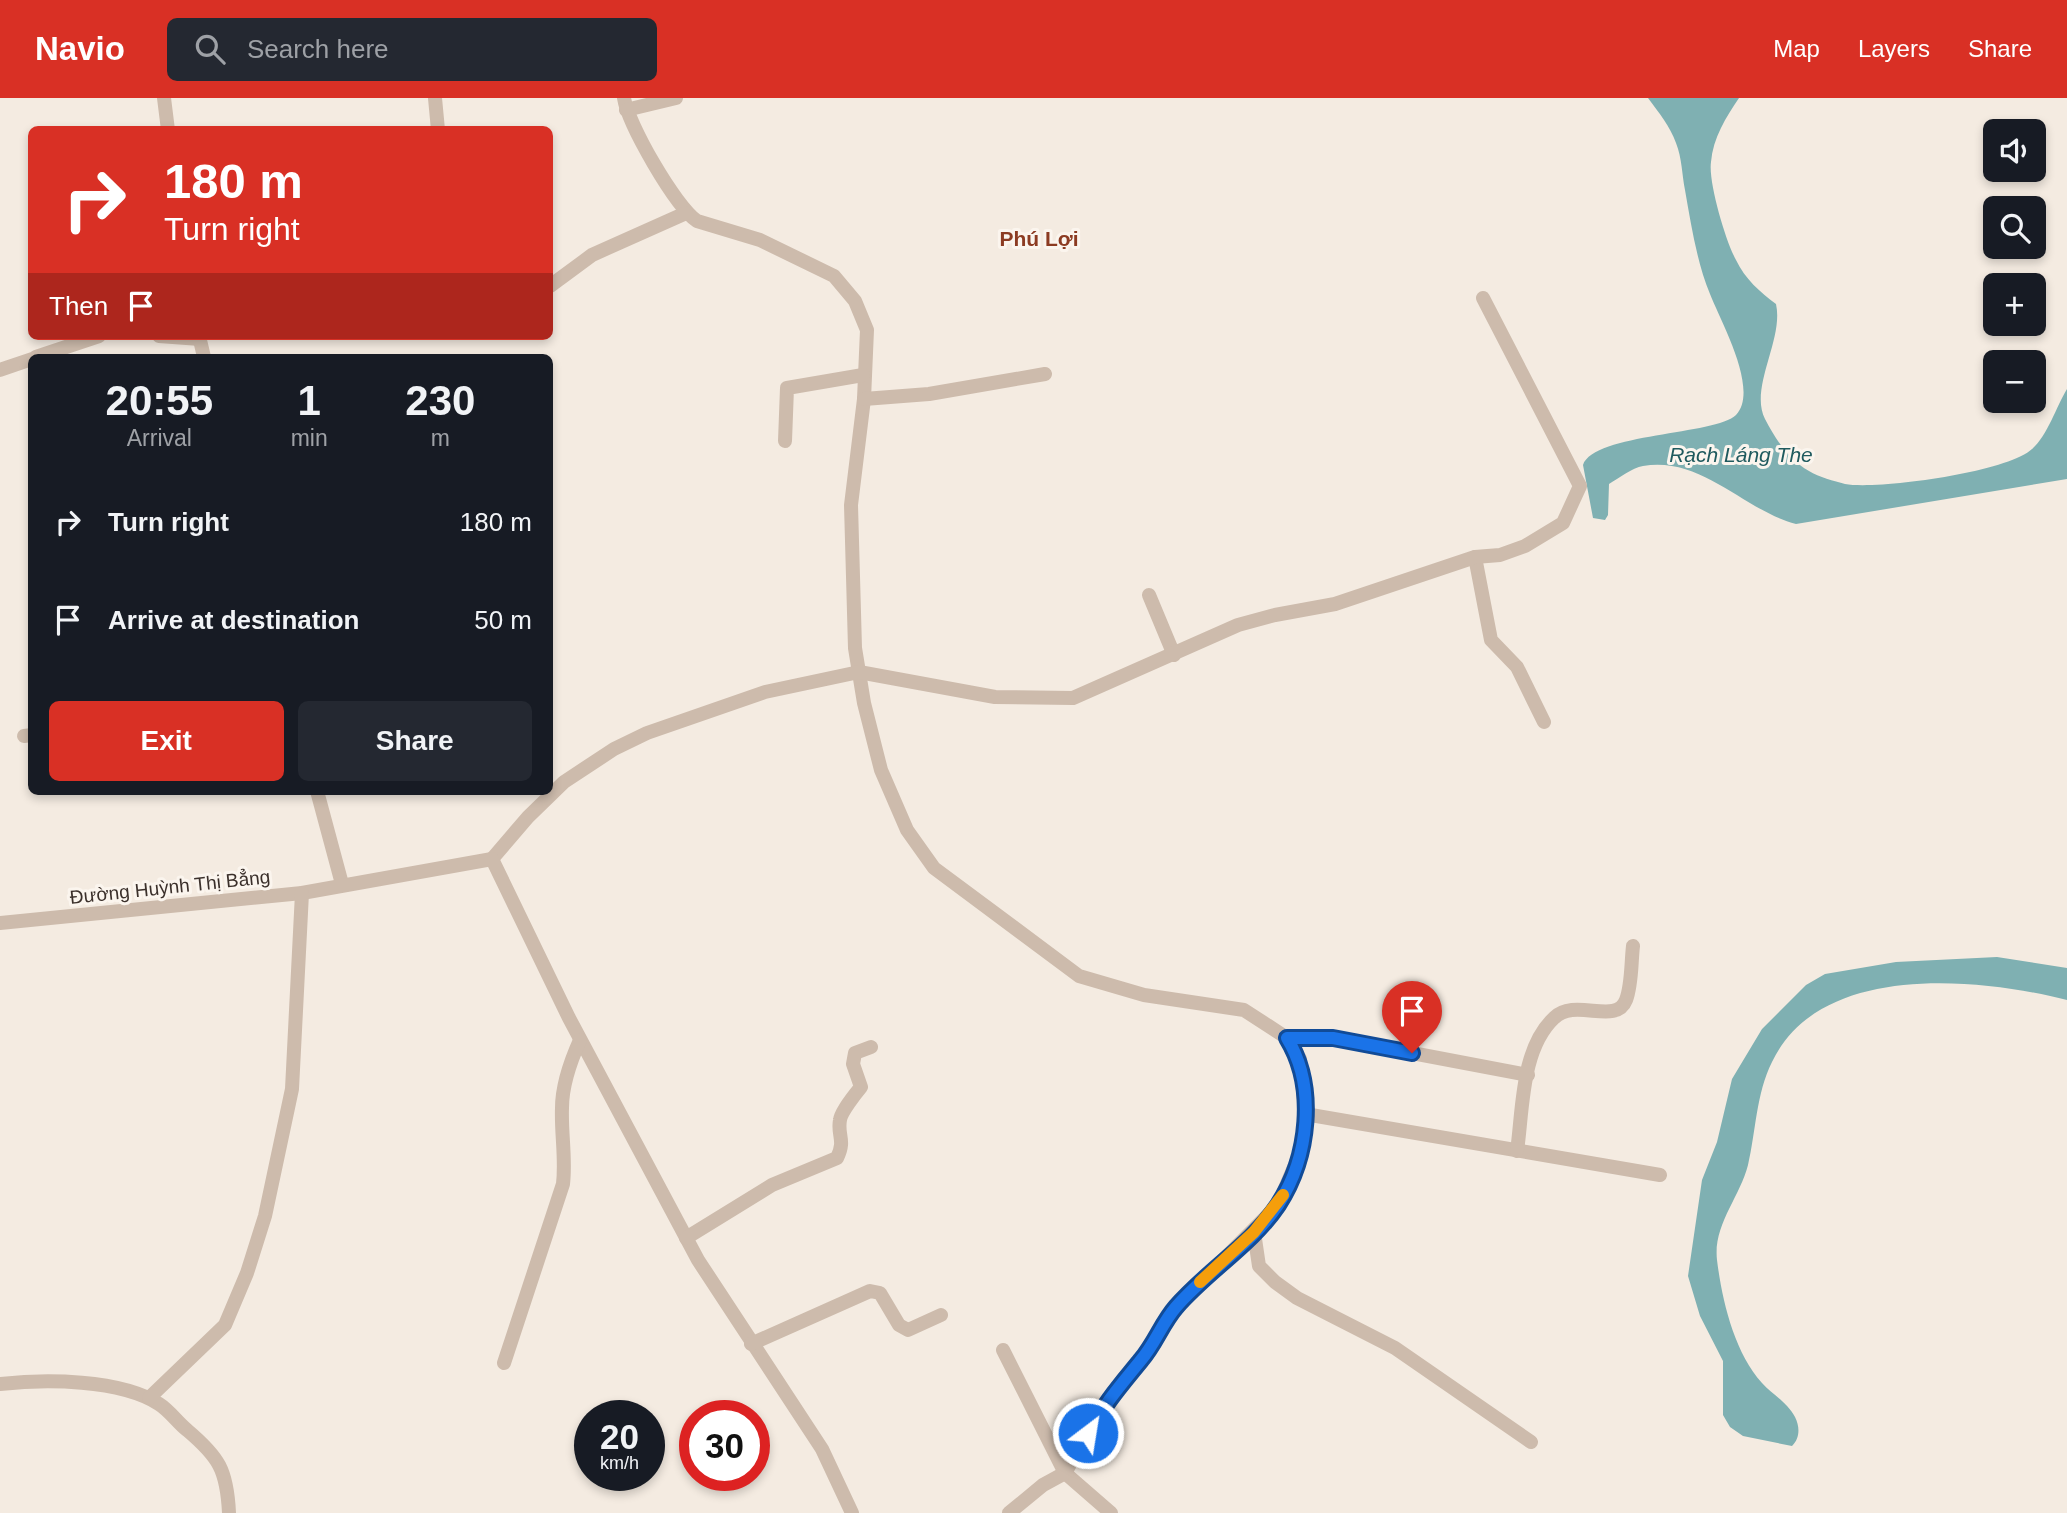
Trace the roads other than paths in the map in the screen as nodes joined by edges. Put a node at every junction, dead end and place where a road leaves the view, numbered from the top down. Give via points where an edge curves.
1 (164, 98) edge
2 (435, 98) edge
3 (676, 98) edge
4 (625, 104) edge
5 (168, 126) edge
6 (438, 126) edge
7 (686, 214) junction
8 (553, 284) edge
9 (1483, 298) dead end
10 (87, 340) edge
11 (46, 354) edge
12 (28, 360) edge
13 (0, 370) edge
14 (1045, 374) dead end
15 (863, 375) junction
16 (864, 399) junction
17 (785, 441) dead end
18 (1475, 556) junction
19 (1149, 595) dead end
20 (1174, 655) junction
21 (859, 672) junction
22 (1544, 722) dead end
23 (553, 793) edge
24 (318, 795) edge
25 (551, 795) edge
26 (492, 859) junction
27 (342, 884) junction
28 (302, 893) junction
29 (0, 923) edge
30 (1633, 946) dead end
31 (1287, 1038) junction
32 (580, 1040) junction
33 (871, 1047) dead end
34 (1528, 1075) junction
35 (1306, 1114) junction
36 (1517, 1151) junction
37 (1660, 1175) dead end
38 (1254, 1232) junction
39 (686, 1238) junction
40 (941, 1315) dead end
41 (751, 1344) junction
42 (1003, 1350) dead end
43 (504, 1363) dead end
44 (0, 1384) edge
45 (149, 1398) junction
46 (1531, 1442) dead end
47 (1065, 1473) junction
48 (229, 1513) edge
49 (852, 1513) edge
50 (1009, 1513) edge
51 (1111, 1513) edge

1 - 5 street
2 - 6 street
3 - 4 street
4 - 7 street
7 - 8 street via 592,255
7 - 15 street via 794,254 834,276 855,301 867,330
9 - 18 street via 1580,486 1563,523 1543,538 1500,555
10 - 11 street
12 - 13 street
14 - 16 street via 929,394
15 - 16 street
15 - 17 street via 787,388
16 - 21 street via 851,505
18 - 20 street via 1335,604 1238,625
18 - 22 street via 1491,640 1517,667
19 - 20 street
20 - 21 street via 1073,698 995,697
21 - 23 street via 765,692 647,733
21 - 31 street via 881,770 907,830 934,868 1079,976 1144,995 1244,1010
24 - 27 street
25 - 26 street
26 - 27 street, Đường Huỳnh Thị Bẳng
26 - 32 street
27 - 28 street, Đường Huỳnh Thị Bẳng
28 - 29 street, Đường Huỳnh Thị Bẳng
28 - 45 street via 292,1089 265,1216 225,1325
30 - 34 street via 1622,1006 1599,1012 1568,1008 1555,1016 1534,1048
31 - 34 street via 1333,1038
31 - 35 street via 1300,1059
32 - 39 street
32 - 43 street via 562,1104 563,1184
33 - 39 street via 855,1053 853,1064 861,1087 841,1116 844,1140 837,1158 772,1185
34 - 36 street
35 - 36 street
35 - 38 street via 1296,1168 1278,1205
36 - 37 street
38 - 46 street via 1259,1266 1275,1282 1395,1348
38 - 47 street via 1174,1309 1142,1360 1099,1413
39 - 41 street
40 - 41 street via 908,1330 899,1325 880,1293 870,1291
41 - 49 street via 822,1449
42 - 47 street
44 - 45 street via 24,1381 112,1387
45 - 48 street via 211,1449 228,1493
47 - 50 street
47 - 51 street

